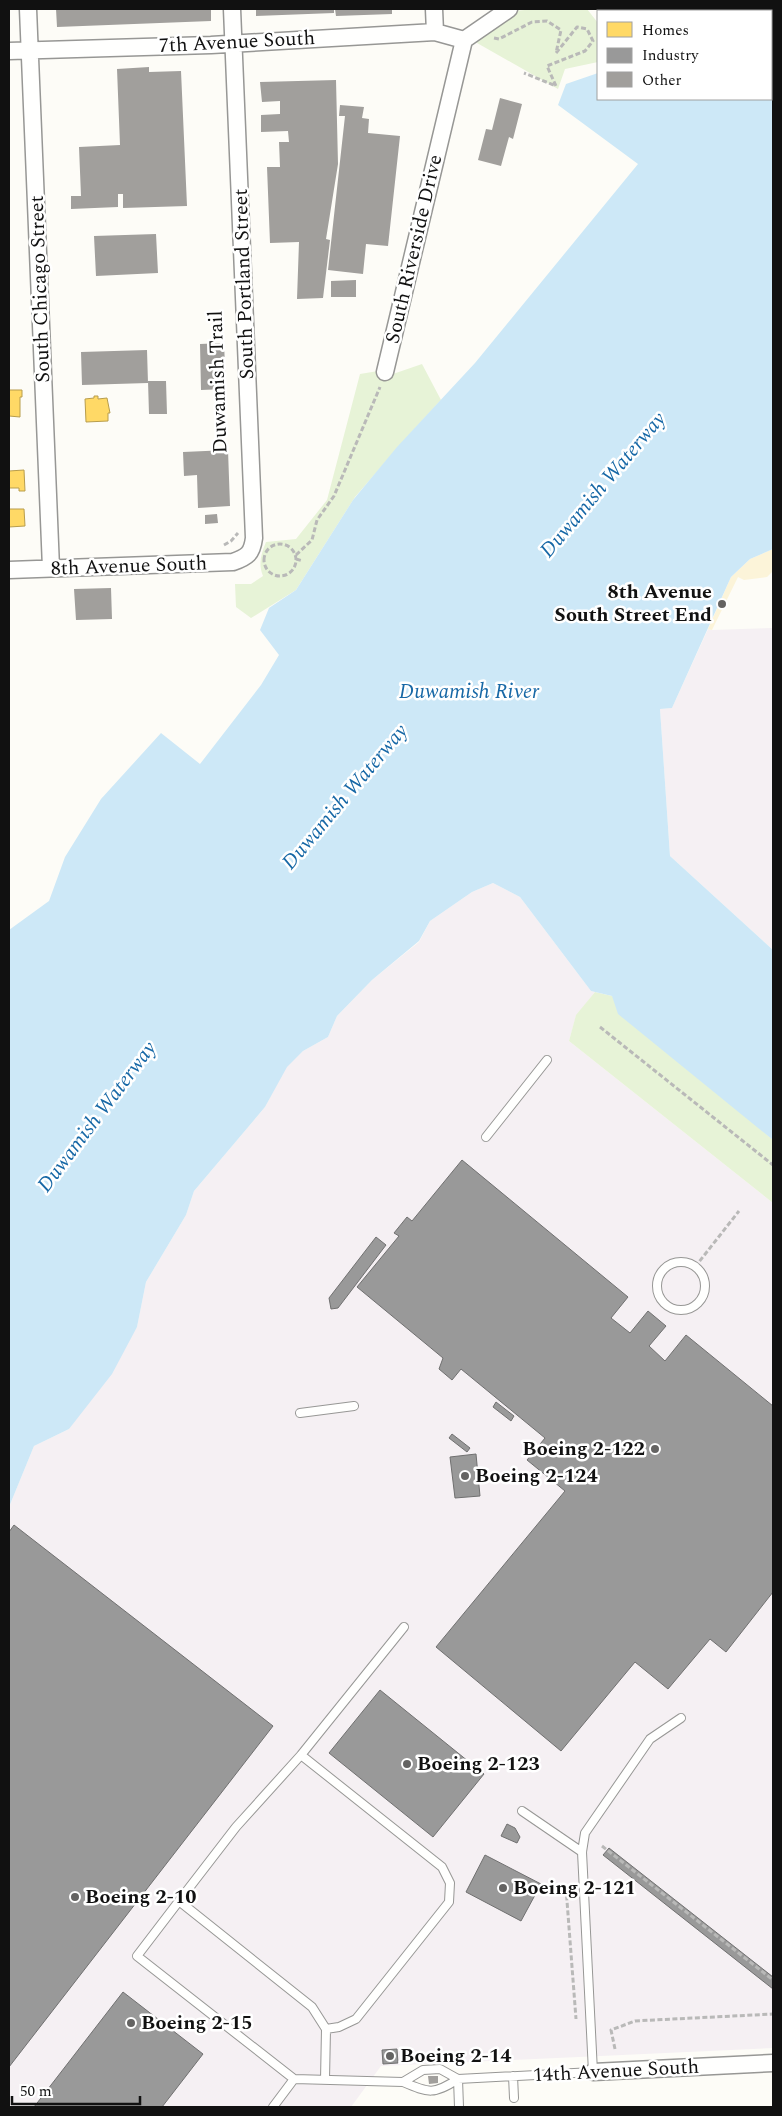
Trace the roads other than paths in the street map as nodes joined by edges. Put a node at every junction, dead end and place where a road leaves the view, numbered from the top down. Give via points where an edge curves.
1 (28, 9) edge
2 (232, 9) edge
3 (434, 9) edge
4 (509, 9) edge
5 (435, 32) junction
6 (464, 40) junction
7 (234, 43) junction
8 (30, 50) junction
9 (9, 51) edge
10 (386, 372) road end
11 (248, 557) joint
12 (51, 568) junction
13 (9, 570) edge
14 (547, 1060) dead end
15 (486, 1137) dead end
16 (696, 1268) joint
17 (354, 1406) dead end
18 (300, 1413) dead end
19 (404, 1626) dead end
20 (681, 1718) dead end
21 (301, 1756) junction
22 (522, 1811) dead end
23 (582, 1852) junction
24 (179, 1901) junction
25 (326, 2029) junction
26 (773, 2063) edge
27 (593, 2072) junction
28 (513, 2076) junction
29 (294, 2079) junction
30 (458, 2079) junction
31 (325, 2080) junction
32 (403, 2082) junction
33 (514, 2098) dead end
34 (273, 2107) edge
35 (459, 2107) edge

1 - 8 street, South Chicago Street
2 - 7 street, South Portland Street
3 - 5 street
4 - 6 street
5 - 6 street, 7th Avenue South
5 - 7 street, 7th Avenue South
6 - 10 street, South Riverside Drive
7 - 8 street, 7th Avenue South
7 - 11 street, South Portland Street via 254,538
8 - 9 street, 7th Avenue South
8 - 12 street, South Chicago Street
11 - 12 street, 8th Avenue South via 233,562
12 - 13 street, 8th Avenue South
14 - 15 lane
16 - 16 lane via 678,1262 664,1270 657,1284 666,1305 672,1309 688,1310 701,1301 704,1278
17 - 18 lane
19 - 21 lane
20 - 23 lane via 650,1739 586,1833
21 - 24 lane via 236,1827
21 - 25 lane via 442,1867 450,1883 449,1902 356,2019
22 - 23 lane
23 - 27 lane
24 - 25 lane via 312,2007
24 - 29 lane via 137,1956
25 - 31 lane
26 - 27 street, 14th Avenue South
27 - 28 lane, 14th Avenue South
28 - 30 lane, 14th Avenue South
28 - 33 lane
29 - 31 lane
29 - 34 lane
30 - 32 lane via 441,2090 422,2090
30 - 32 lane via 440,2069 422,2070
30 - 35 lane
31 - 32 lane

